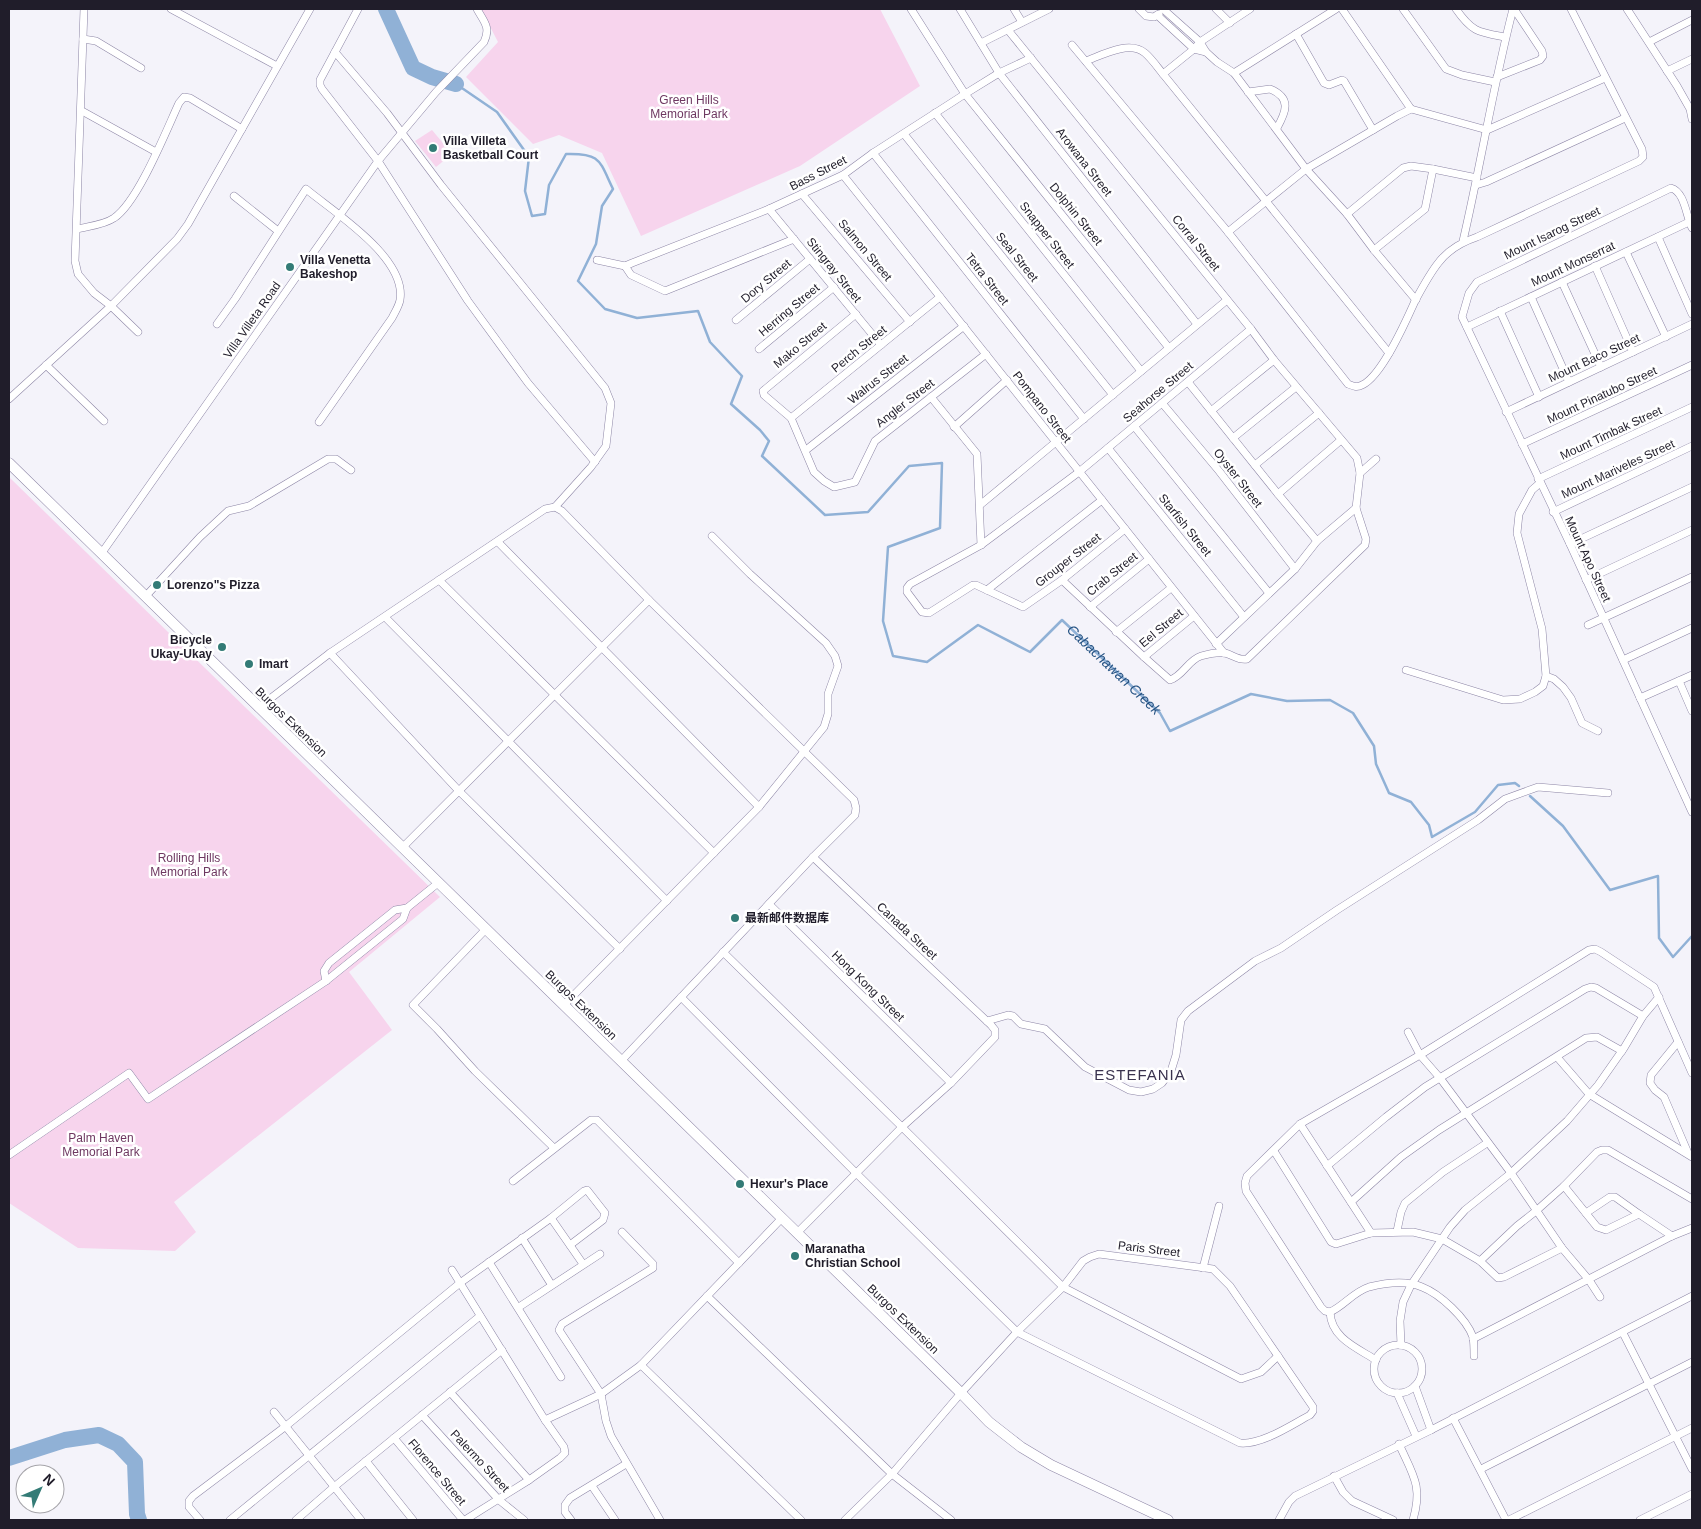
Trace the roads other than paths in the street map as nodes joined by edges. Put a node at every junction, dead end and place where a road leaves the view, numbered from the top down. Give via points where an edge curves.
1 (84, 9) edge
2 (171, 9) edge
3 (310, 9) edge
4 (358, 9) edge
5 (477, 9) edge
6 (911, 9) edge
7 (960, 9) edge
8 (1014, 9) edge
9 (1049, 9) edge
10 (1139, 9) edge
11 (1163, 9) edge
12 (1216, 9) edge
13 (1250, 9) edge
14 (1336, 9) edge
15 (1342, 9) edge
16 (1403, 9) edge
17 (1456, 9) edge
18 (1514, 9) edge
19 (1571, 9) edge
20 (1631, 10) edge
21 (1157, 15) junction
22 (1692, 20) edge
23 (1022, 22) junction
24 (1230, 23) junction
25 (1008, 30) junction
26 (1296, 34) junction
27 (1505, 37) junction
28 (82, 39) junction
29 (1200, 42) junction
30 (1649, 42) junction
31 (981, 43) junction
32 (1072, 45) dead end
33 (1194, 49) junction
34 (336, 52) junction
35 (1206, 52) junction
36 (1031, 58) junction
37 (1692, 59) edge
38 (1086, 62) junction
39 (278, 66) junction
40 (141, 68) dead end
41 (1667, 71) junction
42 (999, 73) junction
43 (1234, 73) junction
44 (1163, 74) junction
45 (1606, 78) junction
46 (1496, 79) junction
47 (1248, 92) junction
48 (965, 94) junction
49 (1691, 109) edge
50 (82, 110) junction
51 (1412, 110) junction
52 (935, 112) junction
53 (1625, 118) junction
54 (1692, 119) edge
55 (1277, 128) junction
56 (242, 129) junction
57 (1373, 130) junction
58 (1487, 130) junction
59 (401, 132) junction
60 (904, 134) junction
61 (156, 152) junction
62 (873, 153) junction
63 (378, 160) junction
64 (1306, 169) junction
65 (1433, 169) junction
66 (843, 175) junction
67 (1476, 181) junction
68 (802, 194) junction
69 (234, 196) dead end
70 (1266, 200) junction
71 (769, 209) junction
72 (1346, 214) junction
73 (340, 216) junction
74 (1691, 225) edge
75 (77, 229) junction
76 (278, 231) junction
77 (1228, 232) junction
78 (1658, 237) junction
79 (794, 239) junction
80 (1463, 241) junction
81 (1374, 250) junction
82 (1626, 252) junction
83 (810, 259) junction
84 (597, 260) dead end
85 (625, 266) junction
86 (1595, 266) junction
87 (1562, 282) junction
88 (834, 288) junction
89 (940, 297) junction
90 (1531, 297) junction
91 (1227, 300) junction
92 (1416, 300) junction
93 (110, 306) junction
94 (1500, 311) junction
95 (856, 314) junction
96 (1692, 314) edge
97 (1462, 317) joint
98 (736, 320) dead end
99 (910, 322) junction
100 (217, 324) dead end
101 (1197, 324) junction
102 (1692, 324) edge
103 (964, 326) junction
104 (1467, 327) junction
105 (1251, 329) junction
106 (138, 332) dead end
107 (1666, 337) junction
108 (880, 345) junction
109 (1169, 348) junction
110 (759, 350) dead end
111 (1633, 352) junction
112 (1389, 353) junction
113 (986, 354) junction
114 (1274, 360) junction
115 (46, 365) junction
116 (1692, 365) edge
117 (1601, 367) junction
118 (1141, 371) junction
119 (1007, 380) junction
120 (1188, 382) junction
121 (1570, 382) junction
122 (1296, 387) junction
123 (1113, 395) junction
124 (930, 397) junction
125 (1539, 397) junction
126 (9, 399) edge
127 (1162, 403) junction
128 (1692, 407) edge
129 (1212, 411) junction
130 (1506, 412) junction
131 (1319, 413) junction
132 (791, 418) junction
133 (1084, 419) junction
134 (104, 421) dead end
135 (319, 422) dead end
136 (1134, 426) junction
137 (954, 427) junction
138 (1234, 438) junction
139 (1341, 440) junction
140 (1056, 442) junction
141 (1522, 444) junction
142 (1692, 446) edge
143 (1108, 448) junction
144 (806, 450) junction
145 (1376, 459) dead end
146 (595, 462) junction
147 (9, 463) edge
148 (1255, 465) junction
149 (351, 470) dead end
150 (1079, 472) junction
151 (1360, 473) junction
152 (1539, 481) junction
153 (1692, 487) edge
154 (1278, 494) junction
155 (1102, 500) junction
156 (980, 505) junction
157 (555, 507) junction
158 (1356, 508) junction
159 (1554, 512) junction
160 (1125, 529) junction
161 (1692, 530) edge
162 (712, 536) dead end
163 (1317, 541) junction
164 (498, 542) junction
165 (1570, 544) junction
166 (981, 545) junction
167 (101, 554) junction
168 (1148, 559) junction
169 (1295, 568) junction
170 (1692, 577) edge
171 (440, 580) junction
172 (1062, 580) junction
173 (1586, 580) junction
174 (1172, 588) junction
175 (987, 590) junction
176 (1269, 593) junction
177 (145, 597) junction
178 (649, 600) junction
179 (1090, 606) junction
180 (1194, 616) junction
181 (1244, 617) junction
182 (385, 618) junction
183 (1603, 618) junction
184 (1588, 625) dead end
185 (1692, 628) edge
186 (1116, 632) junction
187 (1216, 644) junction
188 (602, 647) junction
189 (330, 653) junction
190 (1224, 653) junction
191 (1144, 657) junction
192 (1623, 660) junction
193 (1406, 670) dead end
194 (1692, 675) edge
195 (1546, 676) junction
196 (1679, 681) junction
197 (555, 694) junction
198 (1640, 698) junction
199 (258, 708) junction
200 (1692, 711) edge
201 (1598, 731) dead end
202 (508, 742) junction
203 (804, 750) junction
204 (459, 791) junction
205 (1608, 793) dead end
206 (760, 807) junction
207 (1692, 812) edge
208 (402, 848) junction
209 (714, 853) junction
210 (813, 857) junction
211 (438, 883) junction
212 (667, 901) junction
213 (768, 904) junction
214 (407, 908) junction
215 (486, 929) junction
216 (620, 949) junction
217 (723, 952) junction
218 (326, 981) junction
219 (681, 996) junction
220 (1659, 997) junction
221 (564, 1005) junction
222 (1643, 1016) junction
223 (987, 1021) junction
224 (1408, 1032) dead end
225 (1678, 1042) junction
226 (1622, 1051) junction
227 (1420, 1055) junction
228 (1556, 1057) junction
229 (621, 1060) junction
230 (1692, 1073) edge
231 (1440, 1078) junction
232 (951, 1083) junction
233 (1589, 1094) junction
234 (1465, 1112) junction
235 (1300, 1124) junction
236 (902, 1127) junction
237 (1487, 1143) junction
238 (554, 1148) junction
239 (1274, 1151) junction
240 (9, 1155) edge
241 (1690, 1155) edge
242 (1327, 1166) junction
243 (856, 1173) junction
244 (1511, 1173) junction
245 (514, 1181) dead end
246 (1564, 1186) junction
247 (1692, 1199) edge
248 (1351, 1202) junction
249 (1219, 1206) dead end
250 (1536, 1211) junction
251 (1586, 1213) junction
252 (1639, 1214) junction
253 (551, 1218) junction
254 (782, 1218) junction
255 (1692, 1220) edge
256 (1690, 1229) edge
257 (1397, 1231) junction
258 (622, 1232) dead end
259 (797, 1233) junction
260 (1370, 1233) junction
261 (1672, 1236) junction
262 (522, 1238) junction
263 (1442, 1239) junction
264 (570, 1245) junction
265 (1562, 1248) junction
266 (600, 1254) dead end
267 (1480, 1261) junction
268 (490, 1262) junction
269 (739, 1263) junction
270 (583, 1264) junction
271 (1203, 1268) junction
272 (452, 1270) dead end
273 (1589, 1280) junction
274 (460, 1283) junction
275 (551, 1284) junction
276 (1411, 1285) junction
277 (1064, 1288) junction
278 (707, 1296) junction
279 (1692, 1296) edge
280 (1600, 1297) dead end
281 (519, 1307) junction
282 (1330, 1312) junction
283 (480, 1316) junction
284 (1017, 1332) junction
285 (1623, 1333) junction
286 (1474, 1339) junction
287 (1401, 1344) junction
288 (502, 1350) junction
289 (1278, 1356) junction
290 (1474, 1356) dead end
291 (1376, 1360) junction
292 (1692, 1362) edge
293 (641, 1365) junction
294 (562, 1377) dead end
295 (1649, 1383) junction
296 (1415, 1386) junction
297 (450, 1392) junction
298 (961, 1392) junction
299 (1397, 1393) junction
300 (601, 1394) junction
301 (274, 1412) dead end
302 (422, 1415) junction
303 (1453, 1418) junction
304 (545, 1420) junction
305 (286, 1426) junction
306 (1692, 1428) edge
307 (1431, 1430) junction
308 (1416, 1436) junction
309 (1677, 1436) junction
310 (394, 1438) junction
311 (1399, 1444) junction
312 (309, 1456) junction
313 (366, 1461) junction
314 (626, 1464) junction
315 (1481, 1469) junction
316 (1692, 1469) edge
317 (892, 1474) junction
318 (1334, 1476) junction
319 (529, 1480) junction
320 (592, 1486) junction
321 (334, 1487) junction
322 (1692, 1494) edge
323 (499, 1500) junction
324 (357, 1519) edge
325 (200, 1520) edge
326 (230, 1520) edge
327 (296, 1520) edge
328 (413, 1520) edge
329 (464, 1520) edge
330 (524, 1520) edge
331 (571, 1520) edge
332 (615, 1520) edge
333 (660, 1520) edge
334 (801, 1520) edge
335 (845, 1520) edge
336 (951, 1520) edge
337 (1168, 1520) edge
338 (1279, 1520) edge
339 (1393, 1520) edge
340 (1413, 1520) edge
341 (1508, 1520) edge
342 (1640, 1520) edge

1 - 28 street
2 - 39 street
3 - 39 street
4 - 34 street
5 - 59 street, Villa Villeta Road via 487,28 484,42
6 - 48 street, Dolphin Street
7 - 31 street, Arowana Street
8 - 23 street
9 - 23 street
10 - 21 street via 1146,16
11 - 21 street
11 - 29 street
12 - 24 street
13 - 24 street
14 - 26 street
15 - 51 street
16 - 46 street via 1446,69 1462,76
17 - 27 street via 1477,31
18 - 27 street
18 - 46 street via 1543,56
19 - 45 street
20 - 30 street
21 - 33 street
22 - 30 street
23 - 25 street
24 - 29 street
25 - 31 street
25 - 36 street, Corral Street
26 - 43 street
26 - 57 street via 1324,84 1344,81
27 - 46 street
28 - 40 street via 96,41
28 - 50 street
29 - 33 street
29 - 35 street
30 - 41 street
31 - 42 street, Arowana Street
32 - 38 street
33 - 35 street
33 - 44 street
34 - 59 street
34 - 63 street via 320,84 322,90
35 - 43 street
36 - 42 street, Bass Street
36 - 91 street, Corral Street
37 - 41 street
38 - 44 street via 1113,51 1136,48 1145,53
38 - 77 street
39 - 56 street
41 - 49 street
42 - 48 street, Bass Street
42 - 101 street, Arowana Street
43 - 47 street
44 - 70 street
45 - 53 street
45 - 58 street
46 - 58 street
47 - 55 street
47 - 55 street via 1270,89 1281,96 1286,107
48 - 52 street, Bass Street
48 - 109 street, Dolphin Street
49 - 54 street
50 - 61 street
50 - 75 street
51 - 57 street
51 - 58 street
52 - 60 street, Bass Street
52 - 118 street, Snapper Street
53 - 67 street via 1486,182
53 - 80 street via 1642,149 1643,157 1639,161
55 - 64 street
56 - 61 street via 184,97
56 - 93 street via 177,239
57 - 64 street
58 - 67 street
59 - 63 street, Villa Villeta Road
59 - 146 street via 605,388 611,402 608,438
60 - 62 street, Bass Street
60 - 123 street, Seal Street
61 - 75 street via 141,183 114,218
62 - 66 street, Bass Street
62 - 133 street, Tetra Street
63 - 73 street, Villa Villeta Road
63 - 146 street via 474,308 528,383
64 - 70 street
64 - 72 street
65 - 67 street
65 - 72 street via 1403,168
65 - 81 street via 1425,209
66 - 68 street, Bass Street
66 - 89 street, Pompano Street
67 - 80 street
68 - 71 street, Bass Street
68 - 99 street, Salmon Street
69 - 76 street
70 - 77 street
70 - 112 street
71 - 79 street, Stingray Street
71 - 85 street, Bass Street
72 - 81 street
73 - 76 street via 306,189
73 - 135 street via 370,240 388,260 399,286 400,300 392,318
73 - 167 street, Villa Villeta Road
74 - 78 street, Mount Monserrat
74 - 97 street, Mount Isarog Street via 1680,194 1671,188 1477,282 1469,293
75 - 93 street via 78,274
76 - 100 street
77 - 112 street via 1348,384 1363,385
78 - 82 street, Mount Monserrat
78 - 96 street
79 - 83 street, Stingray Street
79 - 85 street via 665,291 631,275
80 - 92 street via 1439,262
81 - 92 street
82 - 86 street, Mount Monserrat
82 - 107 street
83 - 88 street, Stingray Street
83 - 98 street, Dory Street
84 - 85 street
86 - 87 street, Mount Monserrat
86 - 111 street
87 - 90 street, Mount Monserrat
87 - 117 street
88 - 95 street, Stingray Street
88 - 110 street, Herring Street
89 - 99 street, Perch Street
89 - 103 street, Pompano Street
90 - 94 street, Mount Monserrat
90 - 121 street
91 - 101 street
91 - 105 street, Corral Street
92 - 112 street
93 - 106 street
93 - 115 street
94 - 104 street, Mount Monserrat
94 - 125 street
95 - 108 street, Stingray Street
95 - 132 street, Mako Street via 765,388 764,396
97 - 104 street, Mount Apo Street
99 - 108 street, Perch Street
101 - 109 street
102 - 107 street, Mount Baco Street
103 - 113 street, Pompano Street
103 - 144 street, Walrus Street
104 - 130 street, Mount Apo Street
105 - 114 street, Corral Street
105 - 120 street, Seahorse Street
107 - 111 street, Mount Baco Street
108 - 132 street, Perch Street
109 - 118 street
111 - 117 street, Mount Baco Street
113 - 119 street, Pompano Street
113 - 124 street, Angler Street
114 - 122 street, Corral Street
114 - 129 street
115 - 126 street
115 - 134 street
116 - 141 street, Mount Pinatubo Street
117 - 121 street, Mount Baco Street
118 - 123 street
119 - 137 street
119 - 140 street, Pompano Street
120 - 127 street, Seahorse Street
120 - 129 street
121 - 125 street, Mount Baco Street
122 - 131 street, Corral Street
122 - 138 street
123 - 133 street
124 - 137 street
124 - 144 street, Angler Street via 875,442 855,482 834,487 824,481 814,472
125 - 130 street, Mount Baco Street
127 - 136 street, Seahorse Street
127 - 169 street, Oyster Street
128 - 152 street, Mount Timbak Street
129 - 138 street
130 - 141 street, Mount Apo Street
131 - 139 street, Corral Street
131 - 148 street
132 - 144 street
133 - 140 street
136 - 143 street, Seahorse Street
136 - 176 street
137 - 156 street via 977,454
138 - 148 street
139 - 151 street, Corral Street via 1357,458
139 - 154 street
140 - 150 street, Pompano Street
140 - 156 street
141 - 152 street, Mount Apo Street
142 - 159 street, Mount Mariveles Street
143 - 150 street, Seahorse Street
143 - 181 street, Starfish Street
145 - 151 street
146 - 157 street
147 - 167 main road, Burgos Extension
148 - 154 street
149 - 177 street via 336,459 328,460 249,506 228,511
150 - 155 street, Pompano Street
150 - 166 street, Seahorse Street
151 - 158 street
152 - 159 street, Mount Apo Street
152 - 195 street via 1519,514 1517,533 1542,629
153 - 165 street
154 - 163 street
155 - 160 street, Pompano Street
155 - 175 street
156 - 166 street
157 - 164 street via 545,509
157 - 178 street
158 - 163 street
158 - 190 street via 1365,545 1248,659 1241,660
159 - 165 street, Mount Apo Street
160 - 168 street, Pompano Street
160 - 172 street, Grouper Street
161 - 173 street
162 - 203 street via 826,643 835,656 838,666 828,694 824,727
163 - 169 street
164 - 171 street
164 - 188 street
165 - 173 street, Mount Apo Street
166 - 175 street, Seahorse Street via 906,588 922,612 929,613 973,585
167 - 177 main road, Burgos Extension
168 - 174 street, Pompano Street
168 - 179 street, Crab Street
169 - 176 street
170 - 183 street
171 - 182 street
171 - 197 street
172 - 175 street, Grouper Street via 1024,607
172 - 179 street
173 - 183 street, Mount Apo Street
174 - 180 street, Pompano Street
174 - 186 street
176 - 181 street
177 - 199 main road, Burgos Extension
178 - 188 street
178 - 203 street
179 - 186 street
180 - 187 street, Pompano Street
180 - 191 street, Eel Street
181 - 187 street
182 - 189 street
182 - 202 street
183 - 184 street
183 - 192 street, Mount Apo Street
185 - 192 street
186 - 191 street
187 - 190 street, Pompano Street
188 - 197 street
188 - 206 street
189 - 199 street
189 - 204 street
190 - 191 street via 1199,657 1170,680
192 - 198 street, Mount Apo Street
193 - 195 street via 1503,700 1520,699 1535,692 1543,686
194 - 196 street
195 - 201 street via 1563,687 1582,723
196 - 198 street
196 - 200 street
197 - 202 street
197 - 209 street
198 - 207 street, Mount Apo Street
199 - 208 main road, Burgos Extension
202 - 204 street
202 - 212 street
203 - 206 street
203 - 210 street via 854,800 856,808 855,814
204 - 208 street
204 - 216 street
205 - 223 street via 1538,787 1505,799 1478,820 1281,948 1255,961 1188,1010 1181,1020 1172,1071 1153,1089 1129,1090 1085,1067 1043,1028 1021,1024 1008,1015
206 - 209 street
208 - 211 main road, Burgos Extension
209 - 212 street
210 - 213 street
210 - 223 street, Canada Street
211 - 214 street
211 - 215 main road, Burgos Extension
212 - 216 street
213 - 217 street
213 - 232 street, Hong Kong Street
214 - 218 street via 403,919
214 - 218 street via 396,910 329,963 324,971
215 - 221 main road, Burgos Extension
215 - 238 street via 413,1005
216 - 221 street
217 - 219 street
217 - 236 street
218 - 240 street via 148,1099 129,1073
219 - 229 street
219 - 243 street
220 - 222 street
220 - 225 street
220 - 227 street via 1654,987 1620,963 1595,949 1589,950
221 - 229 main road, Burgos Extension
222 - 226 street
222 - 231 street via 1591,987
223 - 232 street via 995,1030 995,1037
224 - 227 street
225 - 230 street
225 - 241 street via 1651,1074 1650,1083 1664,1098
226 - 228 street via 1597,1036 1591,1036
226 - 233 street
227 - 231 street
227 - 235 street
228 - 233 street
228 - 234 street
229 - 254 main road, Burgos Extension
231 - 234 street
231 - 242 street
232 - 236 street
233 - 241 street
233 - 244 street via 1567,1121
234 - 237 street
234 - 248 street via 1400,1157
235 - 239 street
235 - 242 street
236 - 243 street
236 - 277 street
237 - 244 street
237 - 257 street via 1443,1172 1405,1203
238 - 245 street
238 - 269 street via 591,1120 597,1120
239 - 260 street via 1331,1242 1336,1244
239 - 282 street via 1247,1176 1246,1190 1321,1307
242 - 248 street
243 - 259 street
243 - 284 street
244 - 250 street
244 - 263 street via 1465,1210
246 - 247 street via 1597,1152 1608,1150
246 - 250 street
246 - 251 street
248 - 260 street
249 - 271 street
250 - 265 street
250 - 267 street
251 - 252 street via 1614,1197
251 - 252 street via 1597,1227 1606,1230
252 - 261 street
253 - 262 street
253 - 264 street
253 - 264 street via 587,1190 605,1213 603,1220
254 - 259 main road, Burgos Extension
254 - 269 street
255 - 256 street
256 - 261 street
257 - 260 street
257 - 263 street
258 - 300 street via 653,1264 653,1268 562,1324 559,1330
259 - 298 main road, Burgos Extension
261 - 273 street
262 - 268 street
262 - 275 street
263 - 267 street
263 - 276 street
264 - 270 street
265 - 267 street via 1498,1278
265 - 273 street
266 - 270 street
268 - 274 street
268 - 281 street
269 - 278 street
270 - 275 street
271 - 277 street, Paris Street via 1099,1254 1083,1262
271 - 289 street, Paris Street via 1213,1269 1230,1286
272 - 274 street
273 - 280 street
273 - 286 street
274 - 283 street
274 - 305 street
275 - 281 street
276 - 282 street via 1396,1282 1369,1287
276 - 286 street via 1421,1287 1449,1304 1466,1322
276 - 287 street via 1403,1302
277 - 284 street, Paris Street
277 - 289 street via 1241,1379 1261,1372
278 - 293 street
278 - 317 street
279 - 285 street
281 - 294 street
282 - 291 street via 1335,1330 1342,1338
283 - 288 street
283 - 312 street
284 - 289 street, Paris Street via 1240,1443 1249,1444 1313,1411
284 - 298 street, Paris Street
285 - 295 street
285 - 303 street
286 - 290 street
287 - 291 street via 1384,1349
287 - 296 street via 1414,1352 1422,1366
288 - 297 street
288 - 304 street
291 - 299 street via 1374,1374 1378,1382
292 - 295 street
293 - 300 street
293 - 334 street
295 - 309 street
295 - 315 street
296 - 299 street
296 - 307 street
297 - 302 street
297 - 319 street
298 - 317 street, Paris Street
298 - 337 main road, Burgos Extension via 989,1422 1021,1448 1050,1465
299 - 308 street
300 - 304 street
300 - 314 street via 610,1436
301 - 305 street
302 - 310 street
302 - 323 street, Palermo Street
303 - 307 street
303 - 315 street
304 - 319 street via 565,1453
305 - 312 street
305 - 325 street via 193,1496 189,1508
306 - 309 street
307 - 308 street
308 - 311 street
309 - 316 street
309 - 341 street
310 - 313 street
310 - 329 street, Florence Street
311 - 318 street
311 - 340 street via 1418,1491
312 - 321 street
312 - 326 street
313 - 321 street
313 - 328 street
314 - 320 street
314 - 333 street
315 - 341 street
317 - 335 street, Paris Street
317 - 336 street
318 - 338 street via 1295,1496
318 - 339 street via 1352,1501
319 - 323 street
320 - 331 street via 570,1498 565,1505
320 - 332 street
321 - 324 street
321 - 327 street
322 - 342 street
323 - 329 street
323 - 330 street, Palermo Street

